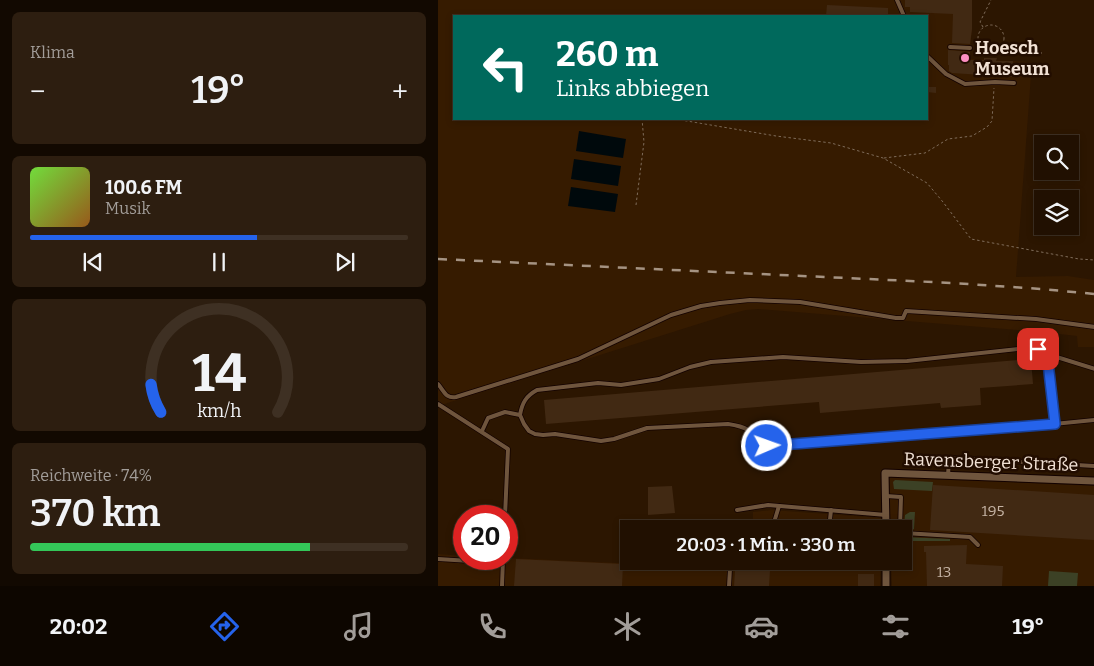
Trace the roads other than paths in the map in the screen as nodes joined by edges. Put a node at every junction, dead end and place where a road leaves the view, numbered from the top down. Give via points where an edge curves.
1 (897, 0) edge
2 (904, 15) edge
3 (950, 47) dead end
4 (970, 48) dead end
5 (928, 57) edge
6 (1014, 83) dead end
7 (1094, 327) edge
8 (1047, 354) junction
9 (1094, 369) edge
10 (438, 384) edge
11 (439, 405) edge
12 (520, 415) junction
13 (1094, 420) edge
14 (1055, 424) junction
15 (482, 431) junction
16 (1094, 466) edge
17 (948, 475) junction
18 (1094, 481) edge
19 (886, 496) junction
20 (505, 505) edge
21 (779, 506) junction
22 (737, 510) dead end
23 (831, 510) junction
24 (886, 515) junction
25 (775, 520) edge
26 (829, 520) edge
27 (886, 520) edge
28 (900, 520) edge
29 (912, 534) edge
30 (978, 545) dead end
31 (438, 559) edge
32 (453, 559) edge
33 (503, 570) edge
34 (730, 570) edge
35 (886, 570) edge
36 (502, 586) edge
37 (730, 586) edge
38 (886, 586) edge

1 - 2 lane
3 - 4 lane
5 - 6 lane via 946,74 965,84
7 - 10 lane via 1036,319 906,311 903,318 800,302 720,302 655,322 578,359 456,397 447,395
8 - 9 lane
8 - 12 lane via 1028,348 907,361 783,357 711,362 659,380 537,390 524,402
8 - 14 lane
11 - 15 lane
12 - 14 lane via 529,431 543,436 555,434 608,441 647,428 728,424 747,429 761,443 775,447
12 - 15 lane via 496,414 488,418
13 - 14 lane
15 - 20 lane via 508,449
16 - 17 lane via 953,458 949,460
17 - 18 street, Ravensberger Straße
17 - 19 street, Ravensberger Straße via 885,473
19 - 24 street
19 - 28 lane via 901,497
21 - 22 lane
21 - 23 lane
21 - 25 lane
23 - 24 lane
23 - 26 lane
24 - 27 street
29 - 30 lane via 970,538
31 - 32 lane
33 - 36 lane
34 - 37 lane
35 - 38 street

